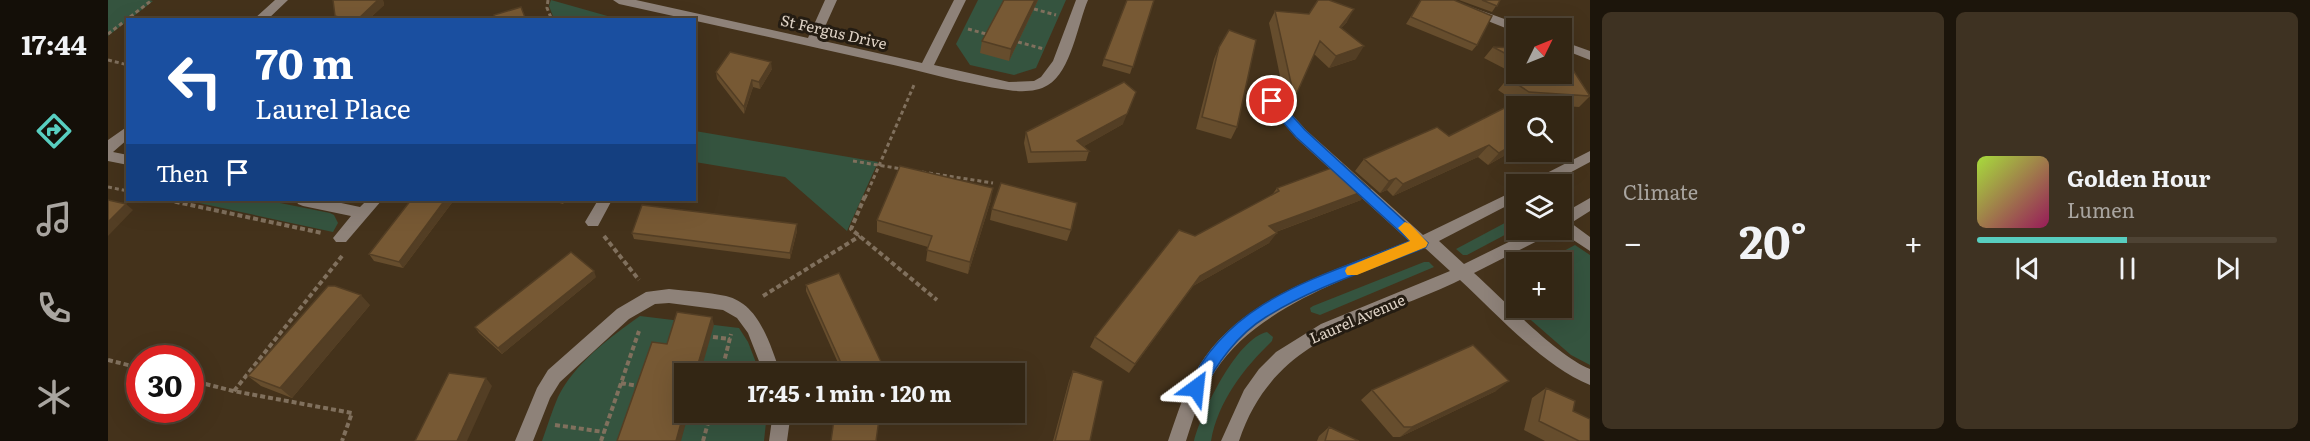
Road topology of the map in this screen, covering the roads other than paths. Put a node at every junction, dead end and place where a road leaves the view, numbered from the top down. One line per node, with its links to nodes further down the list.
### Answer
1 (282, 0): 7 (street)
2 (623, 0): 9 (street, St Fergus Drive)
3 (831, 0): 9 (street)
4 (960, 0): 12 (street)
5 (1082, 0): 12 (street, St Fergus Drive)
6 (1441, 0): 8 (street)
7 (261, 18)
8 (1506, 24)
9 (812, 43): 12 (street, St Fergus Drive)
10 (1572, 49): 11 (street)
11 (1590, 56)
12 (924, 68)
13 (1272, 101): 31 (street)
14 (126, 133): 15 (street)
15 (108, 148)
16 (108, 156): 18 (street)
17 (1590, 156): 19 (street)
18 (126, 160)
19 (1557, 174)
20 (1506, 200): 31 (street)
21 (308, 201): 25 (street)
22 (374, 201): 25 (street)
23 (604, 201): 27 (street)
24 (1590, 204): 26 (street)
25 (362, 213): 29 (street)
26 (1572, 216)
27 (593, 222)
28 (1572, 231): 32 (street)
29 (341, 238)
30 (1526, 240): 33 (street, Laurel Avenue)
31 (1424, 241): 33 (street); 39 (street)
32 (1590, 245)
33 (1462, 273): 35 (street); 40 (street, Laurel Avenue)
34 (769, 363): 37 (street)
35 (1590, 377)
36 (780, 423): 38 (street)
37 (524, 441)
38 (778, 441)
39 (1177, 441)
40 (1230, 441)

